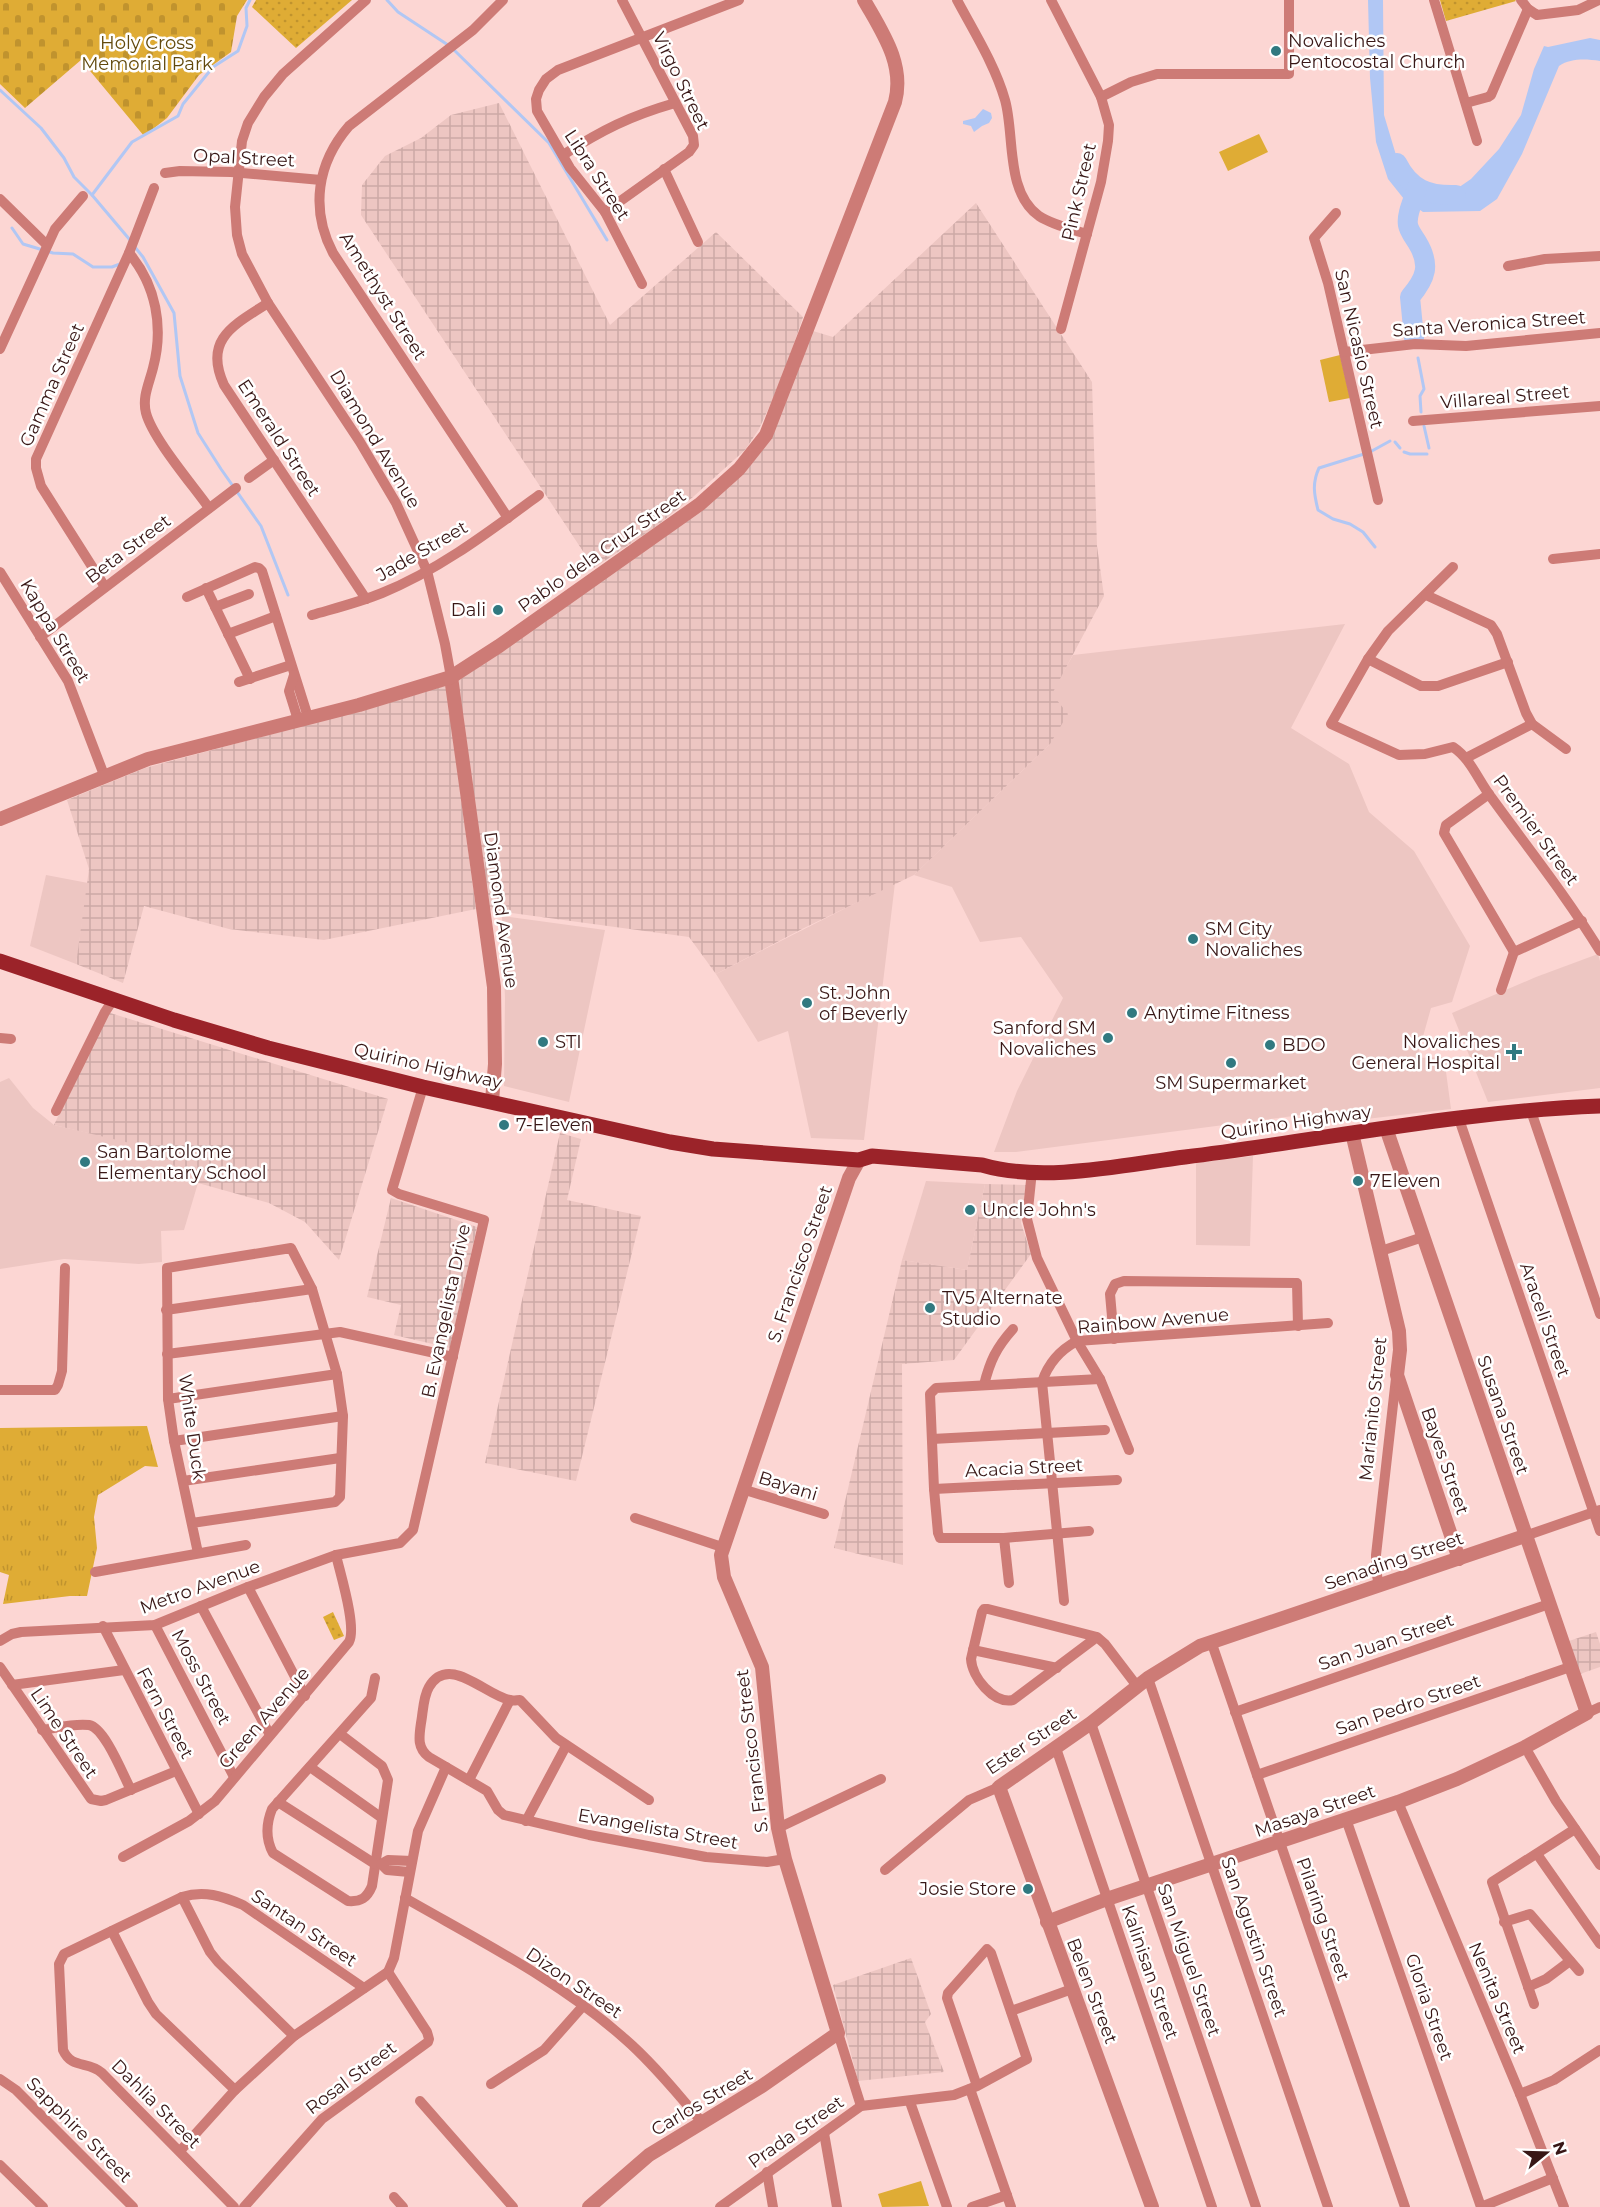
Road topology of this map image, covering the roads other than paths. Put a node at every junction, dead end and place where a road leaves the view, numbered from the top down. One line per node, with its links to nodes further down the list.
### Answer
1 (366, 0): 21 (street, Diamond Avenue)
2 (622, 0): 13 (street, Virgo Street)
3 (739, 0): 13 (street)
4 (865, 0): 68 (street, Pablo dela Cruz Street)
5 (957, 0): 28 (street)
6 (1289, 0): 14 (street)
7 (1434, 0): 16 (street)
8 (1521, 0): 12 (street)
9 (1599, 0): 12 (street)
10 (499, 1): 22 (street, Amethyst Street)
11 (1056, 1): 14 (street, Pink Street)
12 (1528, 9): 16 (street)
13 (642, 38): 15 (street, Virgo Street); 18 (street, Libra Street)
14 (1101, 97): 28 (street, Pink Street)
15 (675, 103): 18 (street); 19 (street, Virgo Street)
16 (1466, 103): 17 (street)
17 (1477, 141)
18 (562, 155): 26 (street, Libra Street)
19 (664, 169): 26 (street); 29 (street)
20 (165, 173): 21 (street, Opal Street)
21 (239, 173): 22 (street, Opal Street); 35 (street, Diamond Avenue)
22 (321, 180): 48 (street, Amethyst Street)
23 (154, 188): 31 (street, Gamma Street)
24 (83, 196): 30 (street)
25 (0, 199): 30 (street)
26 (605, 212): 34 (street, Libra Street)
27 (1336, 213): 39 (street, San Nicasio Street)
28 (1087, 234): 36 (street, Pink Street)
29 (698, 242)
30 (47, 245): 38 (street)
31 (129, 253): 47 (street); 54 (street, Gamma Street)
32 (1600, 256): 33 (street)
33 (1508, 266)
34 (642, 284)
35 (268, 303): 42 (street, Emerald Street); 52 (street, Diamond Avenue)
36 (1061, 329)
37 (1600, 333): 39 (street, Santa Veronica Street)
38 (0, 349)
39 (1344, 352): 46 (street, San Nicasio Street)
40 (1600, 406): 41 (street, Villareal Street)
41 (1413, 421)
42 (274, 460): 43 (street); 59 (street, Emerald Street)
43 (249, 478)
44 (236, 488): 47 (street, Beta Street)
45 (539, 495): 48 (street, Jade Street)
46 (1378, 500)
47 (209, 508): 54 (street, Beta Street)
48 (507, 518): 52 (street, Jade Street)
49 (1600, 554): 50 (street)
50 (1553, 559)
51 (1453, 567): 57 (street)
52 (427, 571): 59 (street, Jade Street); 68 (street, Diamond Avenue)
53 (0, 572): 64 (street, Kappa Street)
54 (105, 587): 64 (street, Beta Street)
55 (206, 588): 58 (street); 60 (street); 62 (street)
56 (249, 594): 60 (street)
57 (1426, 595): 65 (street); 66 (street)
58 (187, 597)
59 (366, 599): 61 (street, Jade Street)
60 (215, 607): 63 (street)
61 (312, 615)
62 (276, 616): 63 (street); 67 (street)
63 (228, 634): 67 (street)
64 (40, 637): 73 (street, Kappa Street)
65 (1368, 658): 66 (street); 72 (street)
66 (1508, 662): 70 (street)
67 (293, 670): 69 (street)
68 (451, 677): 69 (street, Pablo dela Cruz Street); 83 (street, Diamond Avenue)
69 (303, 718): 73 (street, Pablo dela Cruz Street)
70 (1532, 724): 71 (street); 72 (street)
71 (1566, 749)
72 (1466, 758): 74 (street, Premier Street)
73 (105, 775): 75 (street, Pablo dela Cruz Street)
74 (1489, 794): 76 (street, Premier Street); 78 (street)
75 (0, 819)
76 (1582, 921): 77 (street, Premier Street); 78 (street)
77 (1600, 951)
78 (1514, 952): 80 (street)
79 (0, 961): 81 (main road, Quirino Highway)
80 (1501, 990)
81 (113, 1000): 82 (main road, Quirino Highway); 85 (street)
82 (423, 1087): 83 (main road, Quirino Highway); 105 (street, B. Evangelista Drive)
83 (492, 1101): 90 (main road, Quirino Highway)
84 (1600, 1106): 86 (main road, Quirino Highway)
85 (56, 1110)
86 (1531, 1111): 87 (main road, Quirino Highway); 97 (street)
87 (1459, 1119): 88 (main road, Quirino Highway); 125 (street, Araceli Street)
88 (1386, 1128): 89 (main road, Quirino Highway); 92 (street, Susana Street)
89 (1352, 1133): 91 (main road, Quirino Highway); 93 (street, Marianito Street)
90 (859, 1160): 91 (main road, Quirino Highway); 123 (street, S. Francisco Street)
91 (1032, 1171): 103 (street)
92 (1423, 1237): 93 (street); 132 (street, Susana Street)
93 (1381, 1251): 107 (street, Marianito Street)
94 (65, 1268): 111 (street)
95 (312, 1289): 96 (street); 96 (street, White Duck); 101 (street)
96 (166, 1310): 104 (street, White Duck)
97 (1600, 1314)
98 (1328, 1323): 99 (street, Rainbow Avenue)
99 (1298, 1326): 102 (street, Rainbow Avenue); 102 (street)
100 (1012, 1329): 110 (street)
101 (326, 1332): 104 (street); 105 (street); 106 (street)
102 (1114, 1339): 103 (street, Rainbow Avenue)
103 (1077, 1341): 108 (street); 109 (street, Rainbow Avenue)
104 (167, 1354): 112 (street, White Duck)
105 (453, 1357): 136 (street, B. Evangelista Drive)
106 (337, 1374): 112 (street); 113 (street)
107 (1397, 1375): 139 (street, Bayes Street); 142 (street, Marianito Street)
108 (1100, 1379): 109 (street); 118 (street)
109 (1041, 1382): 110 (street); 115 (street)
110 (984, 1385): 116 (street)
111 (0, 1390)
112 (168, 1399): 117 (street, White Duck)
113 (343, 1416): 117 (street); 119 (street)
114 (1105, 1430): 115 (street)
115 (1047, 1434): 116 (street); 122 (street)
116 (932, 1439): 124 (street)
117 (174, 1441): 121 (street, White Duck)
118 (1129, 1450)
119 (340, 1458): 121 (street); 128 (street)
120 (1117, 1480): 122 (street, Acacia Street)
121 (183, 1481): 128 (street, White Duck)
122 (1052, 1484): 124 (street, Acacia Street); 131 (street)
123 (742, 1489): 126 (street, Bayani); 135 (street, S. Francisco Street)
124 (934, 1489): 133 (street)
125 (1597, 1511): 130 (street, Araceli Street); 132 (street, Senading Street)
126 (824, 1514)
127 (635, 1518): 135 (street)
128 (192, 1523): 137 (street, White Duck)
129 (1089, 1531): 131 (street)
130 (1600, 1531)
131 (1058, 1534): 133 (street); 144 (street)
132 (1525, 1536): 139 (street, Senading Street); 145 (street, Susana Street)
133 (1004, 1538): 141 (street)
134 (246, 1545): 137 (street)
135 (722, 1546): 188 (street, S. Francisco Street)
136 (374, 1549): 138 (street, Metro Avenue)
137 (198, 1553): 140 (street)
138 (336, 1555): 143 (street, Metro Avenue); 160 (street, Green Avenue)
139 (1459, 1558): 142 (street, Senading Street)
140 (95, 1572)
141 (1009, 1583)
142 (1378, 1586): 151 (street, Senading Street)
143 (248, 1587): 146 (street, Metro Avenue); 160 (street)
144 (1064, 1602)
145 (1549, 1604): 154 (street, Susana Street); 163 (street, San Juan Street)
146 (201, 1606): 147 (street, Metro Avenue); 168 (street)
147 (155, 1625): 148 (street, Metro Avenue); 176 (street, Moss Street)
148 (103, 1626): 150 (street, Metro Avenue); 156 (street, Fern Street)
149 (1097, 1637): 152 (street); 155 (street); 158 (street, San Agustin Street)
150 (0, 1641)
151 (1205, 1643): 158 (street, Ester Street); 163 (street, Pilaring Street)
152 (973, 1650): 155 (street); 155 (street)
153 (0, 1667): 159 (street, Lime Street)
154 (1570, 1667): 164 (street, Susana Street); 175 (street, San Pedro Street)
155 (1057, 1668)
156 (124, 1670): 159 (street); 174 (street, Fern Street)
157 (375, 1678): 167 (street)
158 (1143, 1682): 165 (street, Ester Street); 195 (street, San Agustin Street)
159 (12, 1685): 166 (street, Lime Street)
160 (305, 1696): 168 (street, Green Avenue)
161 (510, 1701): 169 (street); 173 (street, Evangelista Street); 178 (street)
162 (1600, 1707): 164 (street)
163 (1235, 1712): 175 (street, Pilaring Street)
164 (1587, 1713): 171 (street, Masaya Street)
165 (1091, 1723): 170 (street, Ester Street); 199 (street, San Miguel Street)
166 (42, 1730): 180 (street); 180 (street, Lime Street)
167 (340, 1734): 172 (street); 185 (street)
168 (270, 1735): 176 (street, Green Avenue)
169 (566, 1746): 181 (street); 187 (street)
170 (1056, 1748): 179 (street, Ester Street); 202 (street, Kalinisan Street)
171 (1527, 1751): 183 (street, Masaya Street); 189 (street)
172 (310, 1767): 182 (street); 185 (street)
173 (446, 1767): 178 (street, Evangelista Street); 197 (street)
174 (176, 1771): 180 (street, Lime Street); 184 (street, Fern Street)
175 (1257, 1775): 190 (street, Pilaring Street)
176 (234, 1777): 184 (street, Green Avenue)
177 (881, 1779): 188 (street)
178 (469, 1780): 187 (street, Evangelista Street)
179 (999, 1787): 198 (street, Ester Street); 203 (street, Belen Street)
180 (131, 1790)
181 (649, 1800)
182 (278, 1802): 194 (street); 194 (street)
183 (1398, 1802): 186 (street, Masaya Street); 224 (street, Nenita Street)
184 (199, 1814): 192 (street, Green Avenue)
185 (382, 1818): 194 (street)
186 (1346, 1819): 190 (street, Masaya Street); 254 (street, Gloria Street)
187 (526, 1821): 193 (street, Evangelista Street)
188 (778, 1828): 193 (street, S. Francisco Street)
189 (1575, 1829): 191 (street); 196 (street)
190 (1280, 1842): 195 (street, Masaya Street); 253 (street, Pilaring Street)
191 (1537, 1854): 204 (street); 206 (street)
192 (123, 1857)
193 (785, 1859): 217 (street, S. Francisco Street)
194 (378, 1864): 197 (street)
195 (1212, 1865): 199 (street, Masaya Street); 252 (street, San Agustin Street)
196 (1600, 1865)
197 (411, 1867): 201 (street)
198 (885, 1870)
199 (1146, 1886): 202 (street, Masaya Street); 251 (street, San Miguel Street)
200 (182, 1897): 205 (street, Santan Street); 211 (street, Santan Street); 218 (street)
201 (405, 1898): 210 (street); 215 (street, Dizon Street)
202 (1107, 1899): 203 (street, Masaya Street); 250 (street, Kalinisan Street)
203 (1047, 1922): 213 (street, Belen Street)
204 (1504, 1922): 208 (street); 212 (street)
205 (112, 1930): 207 (street, Santan Street); 223 (street)
206 (1600, 1944)
207 (61, 1959): 230 (street, Dahlia Street)
208 (1570, 1961): 209 (street); 212 (street)
209 (1579, 1971)
210 (388, 1972): 211 (street); 239 (street, Rosal Street)
211 (364, 1988): 218 (street)
212 (1528, 1988): 214 (street)
213 (1072, 1989): 216 (street); 249 (street, Belen Street)
214 (1534, 2004)
215 (583, 2006): 221 (street); 228 (street, Dizon Street)
216 (1011, 2011): 222 (street, Prada Street); 222 (street)
217 (838, 2033): 227 (street, S. Francisco Street); 228 (street, Carlos Street)
218 (294, 2036): 223 (street)
219 (1600, 2050): 224 (street)
220 (0, 2079): 237 (street, Sapphire Street)
221 (491, 2084)
222 (973, 2088): 226 (street, Prada Street); 234 (street)
223 (235, 2090): 230 (street)
224 (1520, 2094): 233 (street, Nenita Street)
225 (420, 2101): 241 (street)
226 (910, 2102): 227 (street, Prada Street); 246 (street)
227 (861, 2106): 229 (street, Prada Street)
228 (703, 2123): 242 (street, Carlos Street)
229 (824, 2133): 232 (street, Prada Street); 245 (street)
230 (180, 2151): 238 (street, Dahlia Street)
231 (0, 2165): 236 (street)
232 (767, 2172): 243 (street, Prada Street); 244 (street)
233 (1553, 2178): 254 (street); 255 (street, Nenita Street)
234 (1007, 2195): 247 (street); 248 (street)
235 (394, 2197): 240 (street)
236 (43, 2207)
237 (133, 2207)
238 (234, 2207)
239 (244, 2207)
240 (403, 2207)
241 (513, 2207)
242 (589, 2207)
243 (720, 2207)
244 (773, 2207)
245 (837, 2207)
246 (947, 2207)
247 (972, 2207)
248 (1011, 2207)
249 (1152, 2207)
250 (1212, 2207)
251 (1256, 2207)
252 (1328, 2207)
253 (1404, 2207)
254 (1481, 2207)
255 (1564, 2207)

